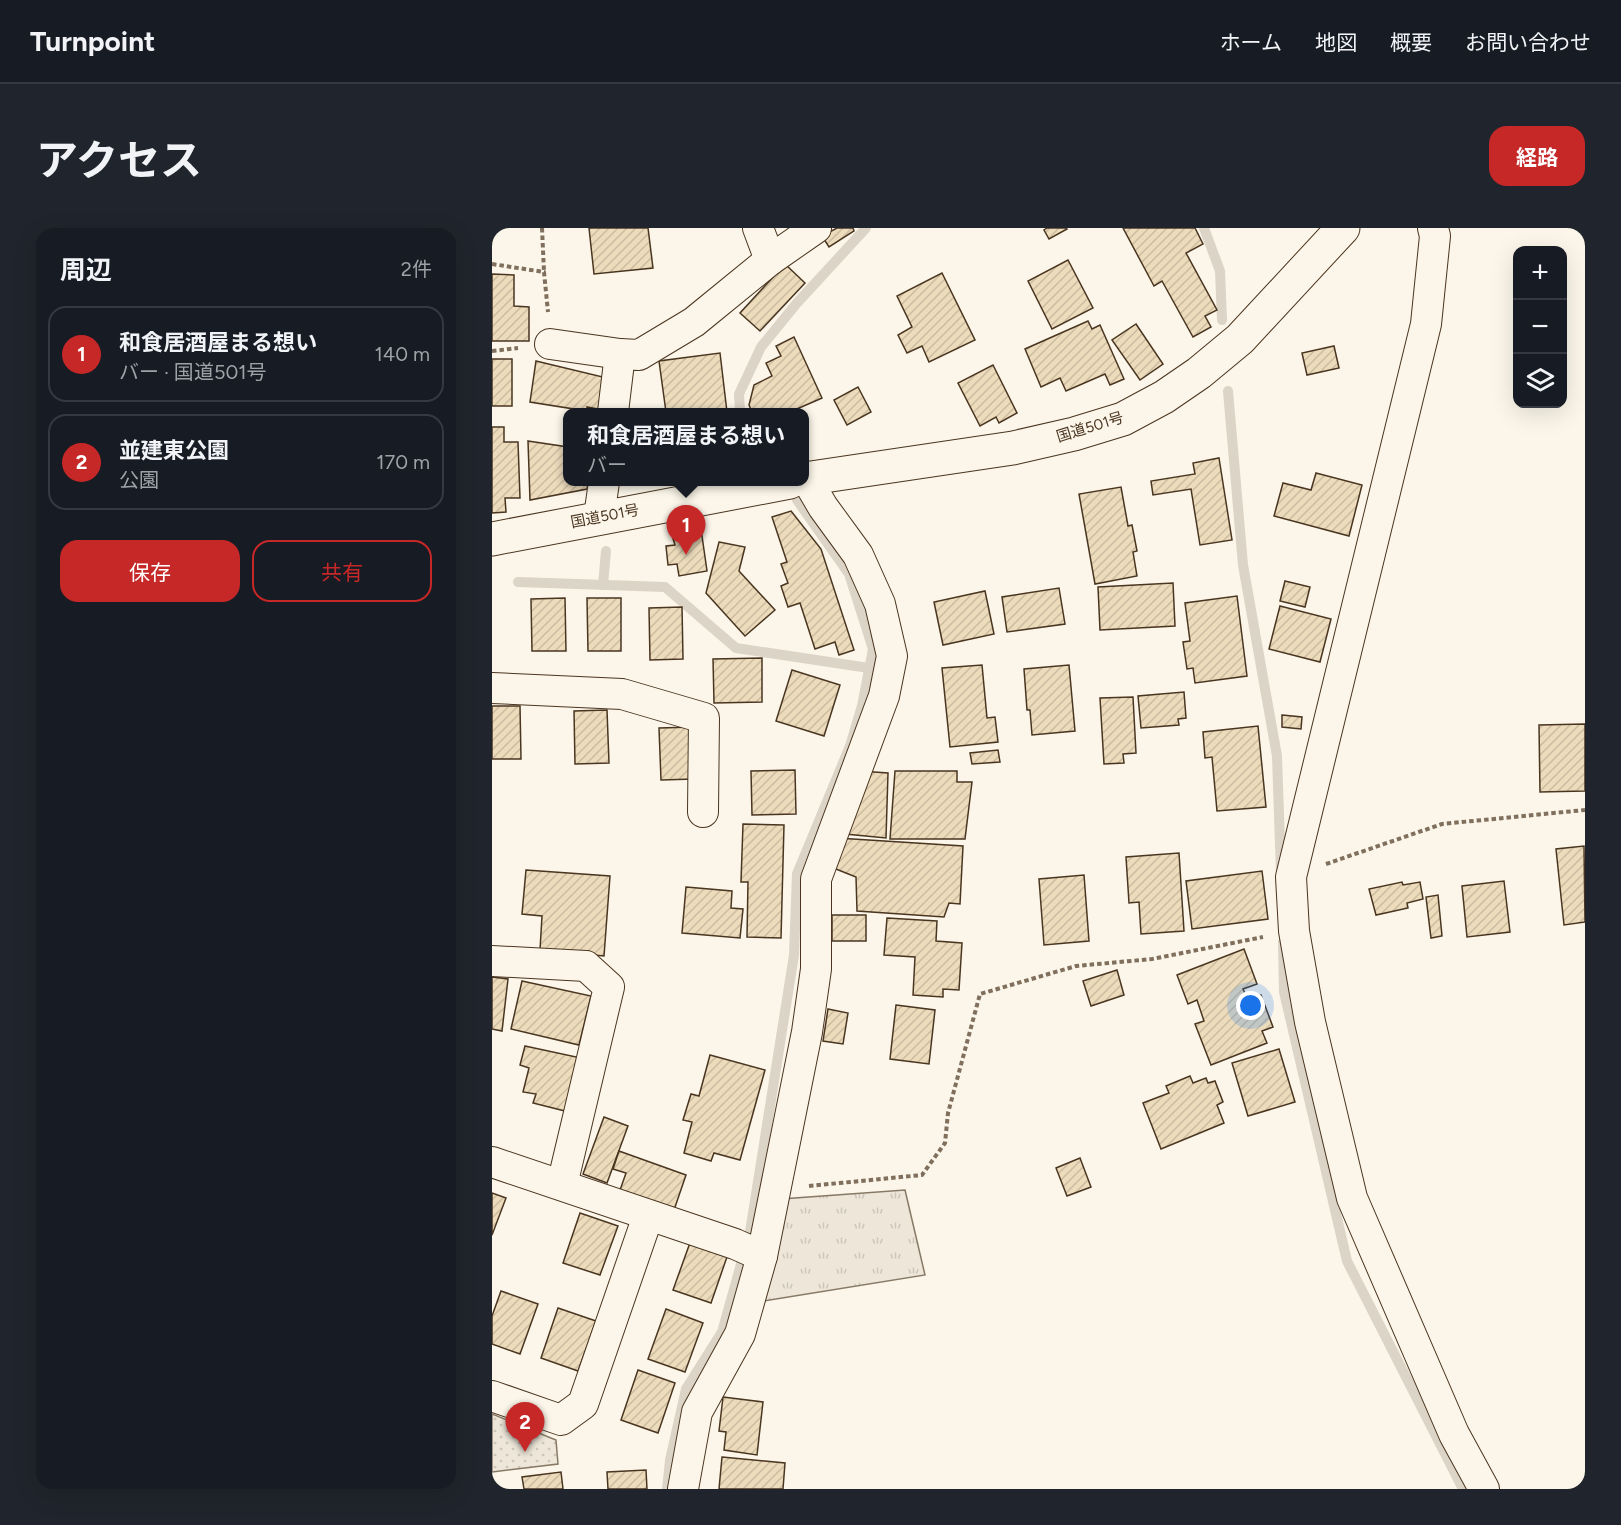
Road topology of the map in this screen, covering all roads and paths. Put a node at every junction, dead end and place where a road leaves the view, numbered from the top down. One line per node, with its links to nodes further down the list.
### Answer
1 (542, 228): 8 (path)
2 (758, 228): 6 (street)
3 (816, 228): 6 (street)
4 (1344, 228): 12 (highway, 国道501号)
5 (1433, 228): 21 (street)
6 (770, 260): 10 (street)
7 (492, 264): 8 (path)
8 (544, 272): 9 (path)
9 (550, 344): 10 (street)
10 (620, 354): 11 (street)
11 (613, 408)
12 (809, 479)
13 (603, 486): 16 (street)
14 (767, 486): 16 (highway, 国道501号)
15 (805, 486): 26 (street)
16 (599, 517): 17 (highway, 国道501号)
17 (492, 539)
18 (492, 688): 20 (street)
19 (1585, 810): 21 (path)
20 (703, 812)
21 (1291, 877): 22 (street)
22 (1294, 931): 26 (path); 31 (street)
23 (492, 961): 25 (street)
24 (492, 1162): 25 (street)
25 (562, 1185): 27 (street)
26 (775, 1189): 28 (street)
27 (648, 1216): 28 (street); 29 (street)
28 (762, 1256): 30 (street)
29 (492, 1396)
30 (682, 1489)
31 (1484, 1489)

